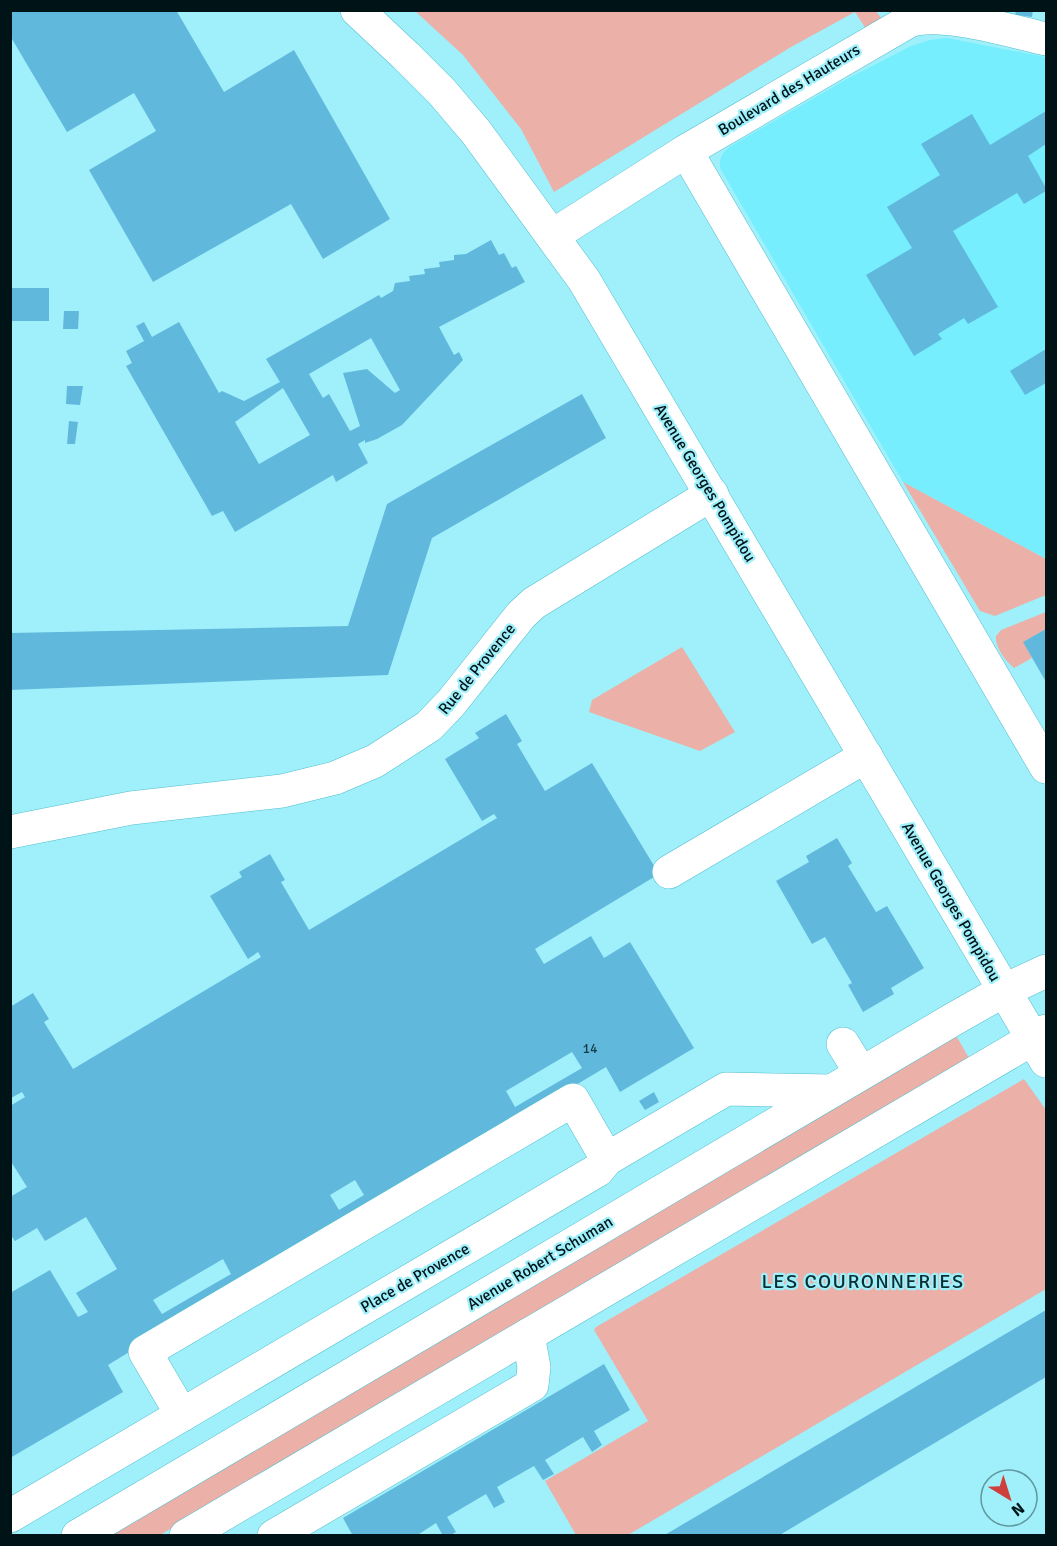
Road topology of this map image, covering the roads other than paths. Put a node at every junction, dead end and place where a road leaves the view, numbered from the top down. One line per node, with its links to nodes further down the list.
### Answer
1 (357, 10): 5 (street, Avenue Georges Pompidou)
2 (902, 16): 3 (street, Boulevard des Hauteurs); 4 (street, Boulevard des Hauteurs)
3 (1047, 39)
4 (686, 151): 5 (street, Boulevard des Hauteurs); 8 (street)
5 (552, 236): 6 (street, Avenue Georges Pompidou)
6 (712, 494): 7 (street, Avenue Georges Pompidou); 9 (street, Rue de Provence)
7 (866, 756): 10 (street); 12 (street, Avenue Georges Pompidou)
8 (1047, 767)
9 (10, 832)
10 (669, 872)
11 (1047, 971): 12 (street, Avenue Robert Schuman)
12 (1003, 991): 13 (street, Avenue Georges Pompidou); 15 (street, Avenue Robert Schuman)
13 (1043, 1039): 18 (street)
14 (843, 1044): 15 (street)
15 (861, 1073): 16 (street, Avenue Robert Schuman)
16 (831, 1091): 17 (street, Place de Provence); 21 (street, Avenue Robert Schuman)
17 (607, 1159): 19 (street, Place de Provence); 19 (street)
18 (528, 1335): 22 (street); 23 (street)
19 (182, 1415): 20 (street, Place de Provence)
20 (10, 1516)
21 (78, 1536)
22 (186, 1536)
23 (274, 1536)

